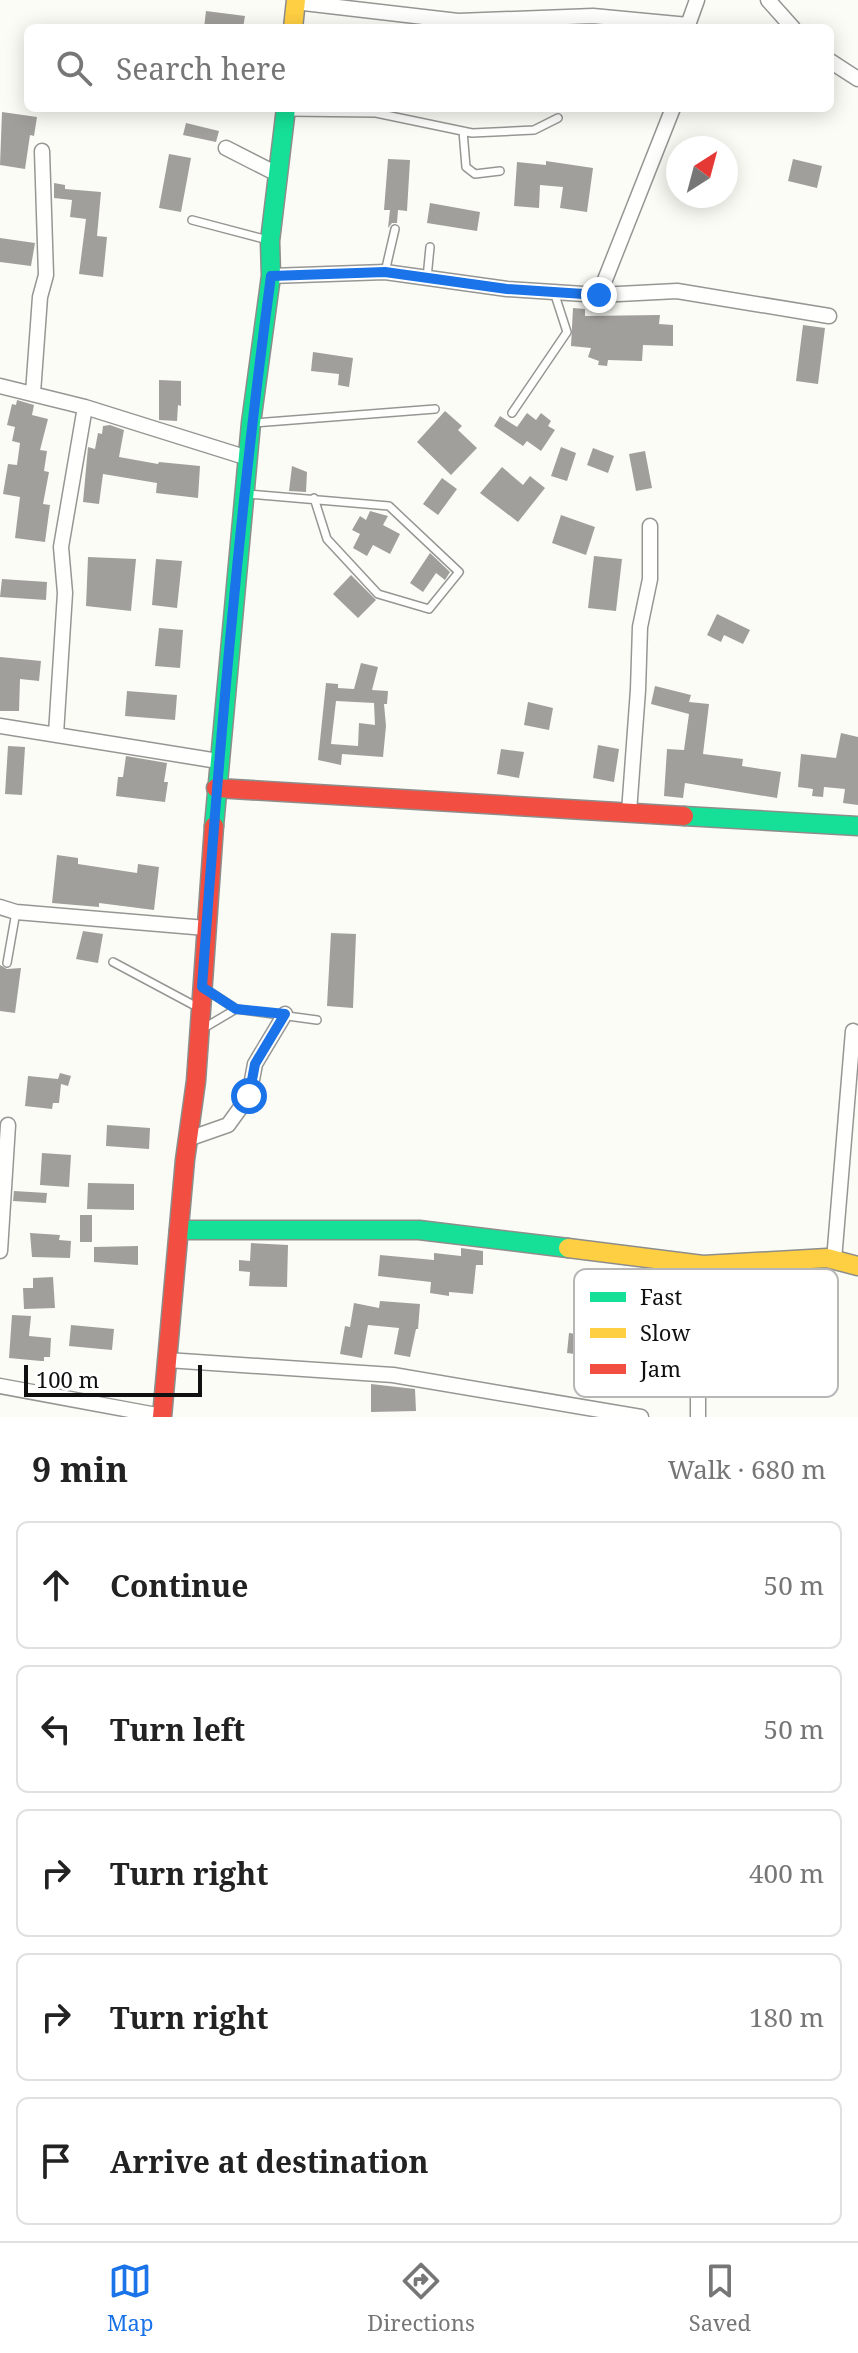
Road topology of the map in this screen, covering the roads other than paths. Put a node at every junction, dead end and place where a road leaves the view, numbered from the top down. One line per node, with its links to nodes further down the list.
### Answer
1 (697, 0): 6 (street)
2 (768, 0): 7 (street)
3 (296, 1): 4 (main road); 5 (street)
4 (293, 24)
5 (677, 24)
6 (688, 24)
7 (789, 24)
8 (834, 64): 9 (street)
9 (858, 79)
10 (286, 112): 18 (main road)
11 (346, 112): 14 (lane)
12 (671, 112): 27 (street)
13 (558, 118): 14 (lane)
14 (463, 131): 17 (lane)
15 (226, 148): 18 (street)
16 (42, 151): 30 (street)
17 (500, 171)
18 (279, 175): 21 (main road)
19 (192, 220): 21 (lane)
20 (395, 229): 23 (lane)
21 (270, 241): 24 (main road)
22 (430, 247): 25 (lane)
23 (385, 272): 24 (street); 25 (street)
24 (271, 276): 34 (main road)
25 (427, 278): 26 (street)
26 (554, 292): 27 (street); 33 (lane)
27 (599, 295): 28 (street)
28 (829, 316)
29 (0, 386): 30 (street)
30 (33, 393): 31 (street)
31 (85, 407): 35 (street); 40 (street)
32 (435, 409): 34 (lane)
33 (512, 413)
34 (251, 423): 35 (main road)
35 (248, 458): 36 (main road)
36 (244, 494): 37 (lane); 41 (main road)
37 (314, 498): 37 (lane)
38 (650, 526): 43 (street)
39 (0, 726): 40 (street)
40 (56, 734): 41 (street)
41 (218, 761): 42 (main road)
42 (216, 788): 43 (main road); 47 (main road)
43 (629, 812): 44 (main road)
44 (858, 826)
45 (0, 907): 46 (street)
46 (16, 912): 47 (street); 49 (lane)
47 (206, 928): 50 (main road)
48 (113, 962): 51 (lane)
49 (7, 963)
50 (202, 987): 51 (main road); 52 (lane)
51 (201, 1009): 55 (main road)
52 (236, 1009): 53 (lane); 55 (lane)
53 (285, 1014): 54 (lane); 58 (street)
54 (317, 1020)
55 (199, 1031): 58 (main road)
56 (853, 1031): 61 (street)
57 (8, 1125): 60 (street)
58 (188, 1139): 59 (main road)
59 (179, 1230): 62 (main road); 65 (main road)
60 (0, 1251)
61 (834, 1260): 62 (main road); 63 (main road)
62 (698, 1265): 64 (street)
63 (858, 1266)
64 (698, 1269)
65 (167, 1360): 67 (street); 68 (main road)
66 (0, 1386): 68 (street)
67 (547, 1401): 69 (street); 70 (street)
68 (162, 1417)
69 (546, 1417)
70 (641, 1417)

